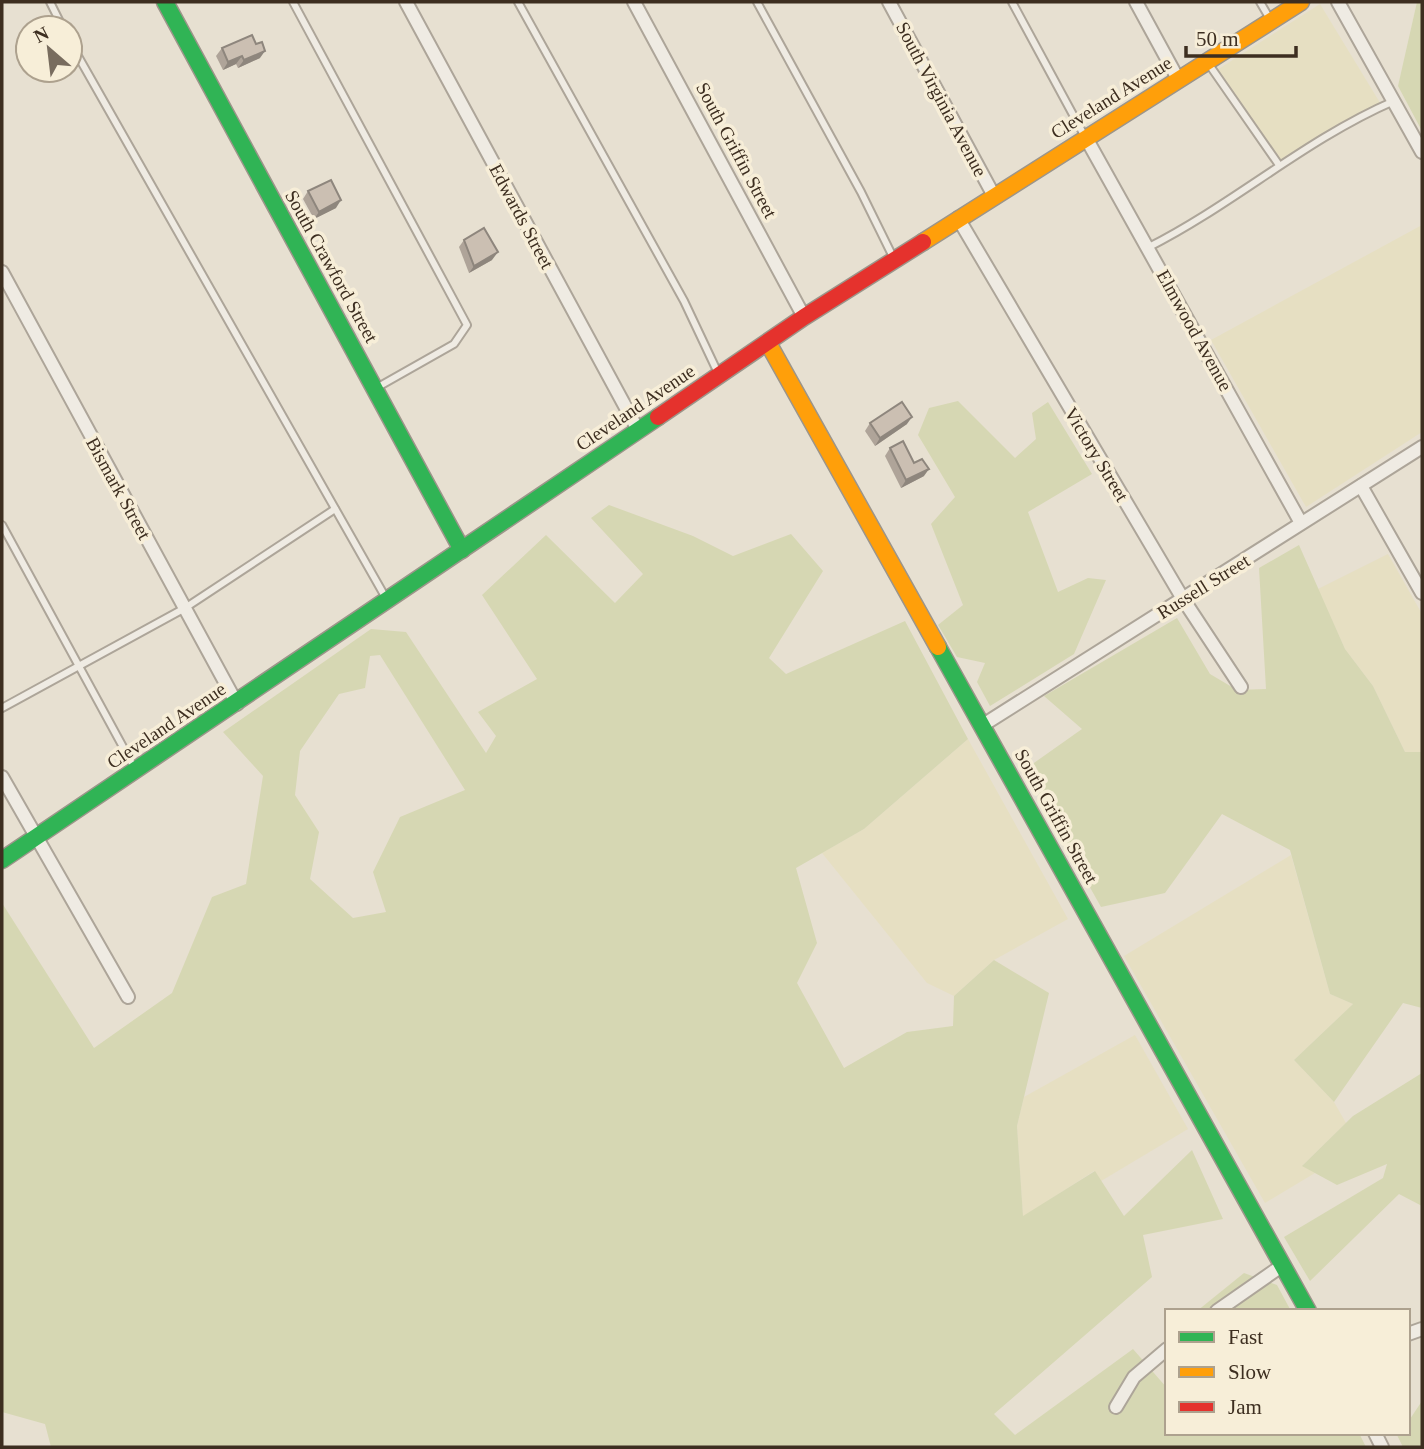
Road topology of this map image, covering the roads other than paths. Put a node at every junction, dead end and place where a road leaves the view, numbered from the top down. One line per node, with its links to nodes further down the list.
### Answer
1 (165, 2): 29 (street, South Crawford Street)
2 (293, 2): 29 (lane)
3 (406, 2): 30 (street, Edwards Street)
4 (518, 2): 28 (lane)
5 (634, 2): 26 (street, South Griffin Street)
6 (757, 2): 24 (lane)
7 (889, 2): 21 (street, South Virginia Avenue)
8 (1012, 2): 18 (lane)
9 (1136, 2): 16 (street)
10 (1260, 2): 13 (lane)
11 (1301, 2): 13 (street, Cleveland Avenue)
12 (1338, 2): 17 (street)
13 (1271, 21): 14 (street, Cleveland Avenue)
14 (1207, 61): 16 (street, Cleveland Avenue); 20 (lane)
15 (84, 67): 33 (lane)
16 (1178, 79): 18 (street, Cleveland Avenue)
17 (1394, 101): 19 (street); 20 (lane)
18 (1086, 138): 21 (street, Cleveland Avenue); 23 (street, Elmwood Avenue)
19 (1422, 152)
20 (1279, 165): 23 (lane)
21 (994, 196): 22 (street, Cleveland Avenue)
22 (958, 218): 24 (street, Cleveland Avenue); 38 (street, Victory Street)
23 (1149, 247): 34 (street, Elmwood Avenue)
24 (894, 259): 26 (street, Cleveland Avenue)
25 (2, 272): 40 (street, Bismark Street)
26 (804, 317): 27 (street, Cleveland Avenue)
27 (768, 343): 28 (street, Cleveland Avenue); 45 (street, South Griffin Street)
28 (719, 376): 30 (street, Cleveland Avenue)
29 (375, 388): 36 (street, South Crawford Street)
30 (638, 430): 36 (street, Cleveland Avenue)
31 (1422, 447): 32 (street, Russell Street)
32 (1361, 486): 34 (street, Russell Street); 37 (street)
33 (335, 509): 39 (lane); 40 (lane)
34 (1301, 523): 38 (street, Russell Street)
35 (2, 525): 41 (lane)
36 (462, 550): 39 (street, Cleveland Avenue)
37 (1422, 593)
38 (1183, 599): 42 (street, Victory Street); 45 (street, Russell Street)
39 (387, 600): 43 (street, Cleveland Avenue)
40 (185, 608): 41 (lane); 43 (street, Bismark Street)
41 (79, 666): 44 (lane); 46 (lane)
42 (1241, 687)
43 (237, 704): 46 (street, Cleveland Avenue)
44 (2, 708)
45 (983, 725): 51 (street, South Griffin Street)
46 (136, 771): 48 (street, Cleveland Avenue)
47 (2, 777): 48 (street)
48 (35, 838): 49 (street, Cleveland Avenue); 50 (street)
49 (2, 860)
50 (128, 997)
51 (1283, 1265): 52 (street); 53 (street, South Griffin Street)
52 (1220, 1309)
53 (1307, 1309)
54 (1165, 1351): 55 (street)
55 (1116, 1407)

